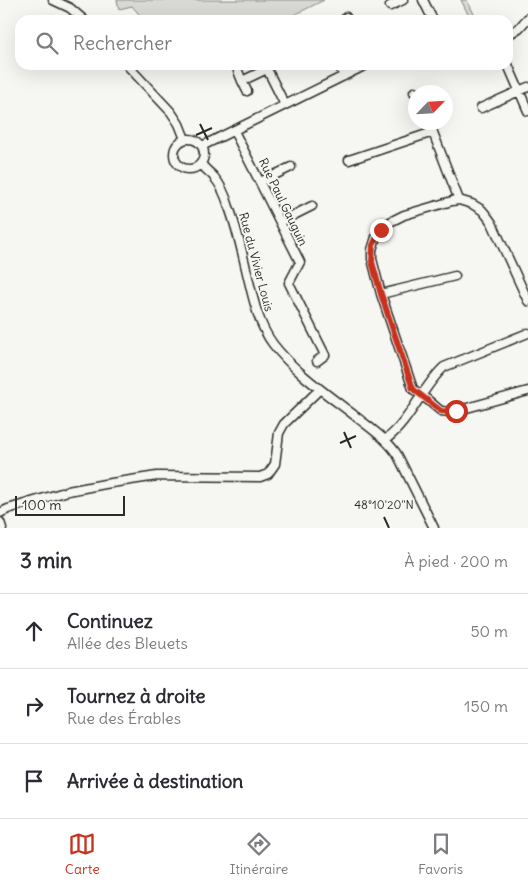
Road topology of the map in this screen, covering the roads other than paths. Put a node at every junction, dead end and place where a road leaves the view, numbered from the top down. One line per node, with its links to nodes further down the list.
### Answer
1 (52, 0): 5 (street)
2 (403, 0): 4 (street)
3 (423, 0): 6 (street)
4 (390, 6)
5 (78, 15)
6 (430, 15)
7 (528, 18): 8 (street)
8 (513, 32)
9 (132, 70): 26 (street)
10 (261, 70): 17 (street)
11 (268, 70): 21 (street)
12 (341, 70): 16 (street)
13 (356, 70): 16 (street)
14 (510, 70): 20 (street)
15 (238, 71): 17 (street)
16 (344, 76): 21 (street)
17 (242, 81): 19 (street)
18 (528, 87): 20 (street)
19 (247, 91)
20 (519, 92): 22 (street); 23 (street)
21 (285, 105): 24 (street)
22 (481, 108)
23 (528, 111)
24 (234, 130): 27 (street); 31 (street, Rue Paul Gauguin)
25 (433, 132): 28 (street); 32 (street)
26 (185, 139): 27 (street); 29 (street)
27 (202, 146): 29 (street)
28 (349, 160)
29 (201, 163): 40 (street, Rue du Vivier Louis)
30 (291, 167): 31 (street)
31 (260, 182): 34 (street, Rue Paul Gauguin)
32 (459, 200): 36 (street); 37 (street)
33 (312, 206): 34 (street)
34 (280, 222): 39 (street, Rue Paul Gauguin)
35 (455, 276): 36 (street)
36 (381, 294): 42 (street)
37 (528, 301)
38 (528, 333): 42 (street)
39 (317, 361)
40 (320, 389): 43 (street, Rue du Vivier Louis); 44 (street)
41 (528, 391): 42 (street)
42 (422, 395): 43 (street)
43 (385, 440): 47 (street, Rue du Vivier Louis)
44 (0, 513)
45 (0, 522): 46 (street)
46 (2, 528)
47 (434, 528)

